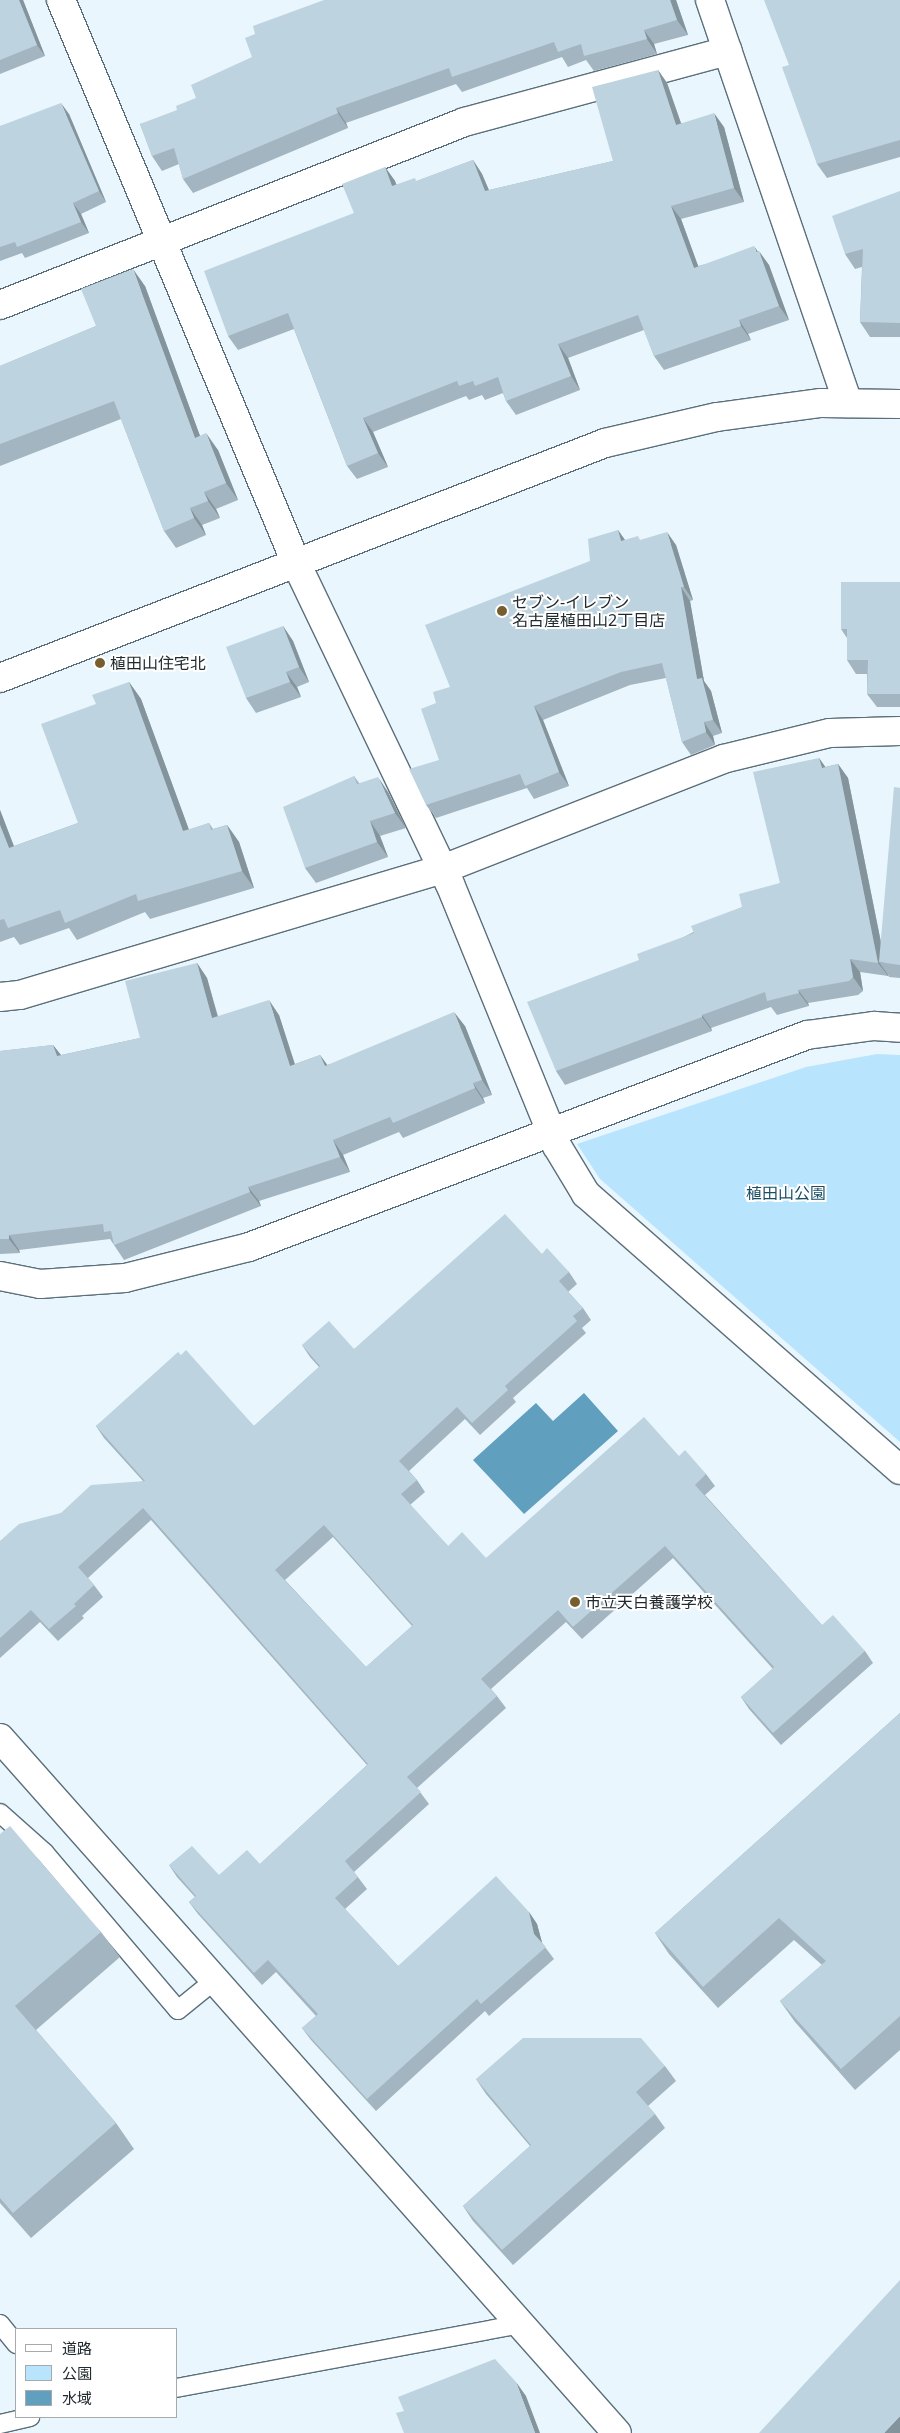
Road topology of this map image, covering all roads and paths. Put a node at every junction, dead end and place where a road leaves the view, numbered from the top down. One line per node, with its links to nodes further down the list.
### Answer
1 (61, 0): 4 (street)
2 (710, 0): 3 (street)
3 (728, 51): 4 (street); 6 (street)
4 (162, 242): 5 (street); 8 (street)
5 (0, 305)
6 (848, 403): 7 (street); 8 (street)
7 (900, 404)
8 (296, 563): 9 (street); 11 (street)
9 (0, 678)
10 (900, 731): 11 (street)
11 (442, 869): 12 (street); 14 (street)
12 (0, 997)
13 (900, 1028): 14 (street)
14 (552, 1132): 15 (street); 16 (street)
15 (0, 1276)
16 (900, 1470)
17 (0, 1738): 19 (street)
18 (0, 1813): 19 (lane)
19 (215, 1980): 21 (street)
20 (0, 2324): 22 (lane)
21 (520, 2324): 23 (lane); 26 (street)
22 (15, 2343)
23 (178, 2388)
24 (26, 2418): 25 (lane)
25 (0, 2424)
26 (617, 2433)

